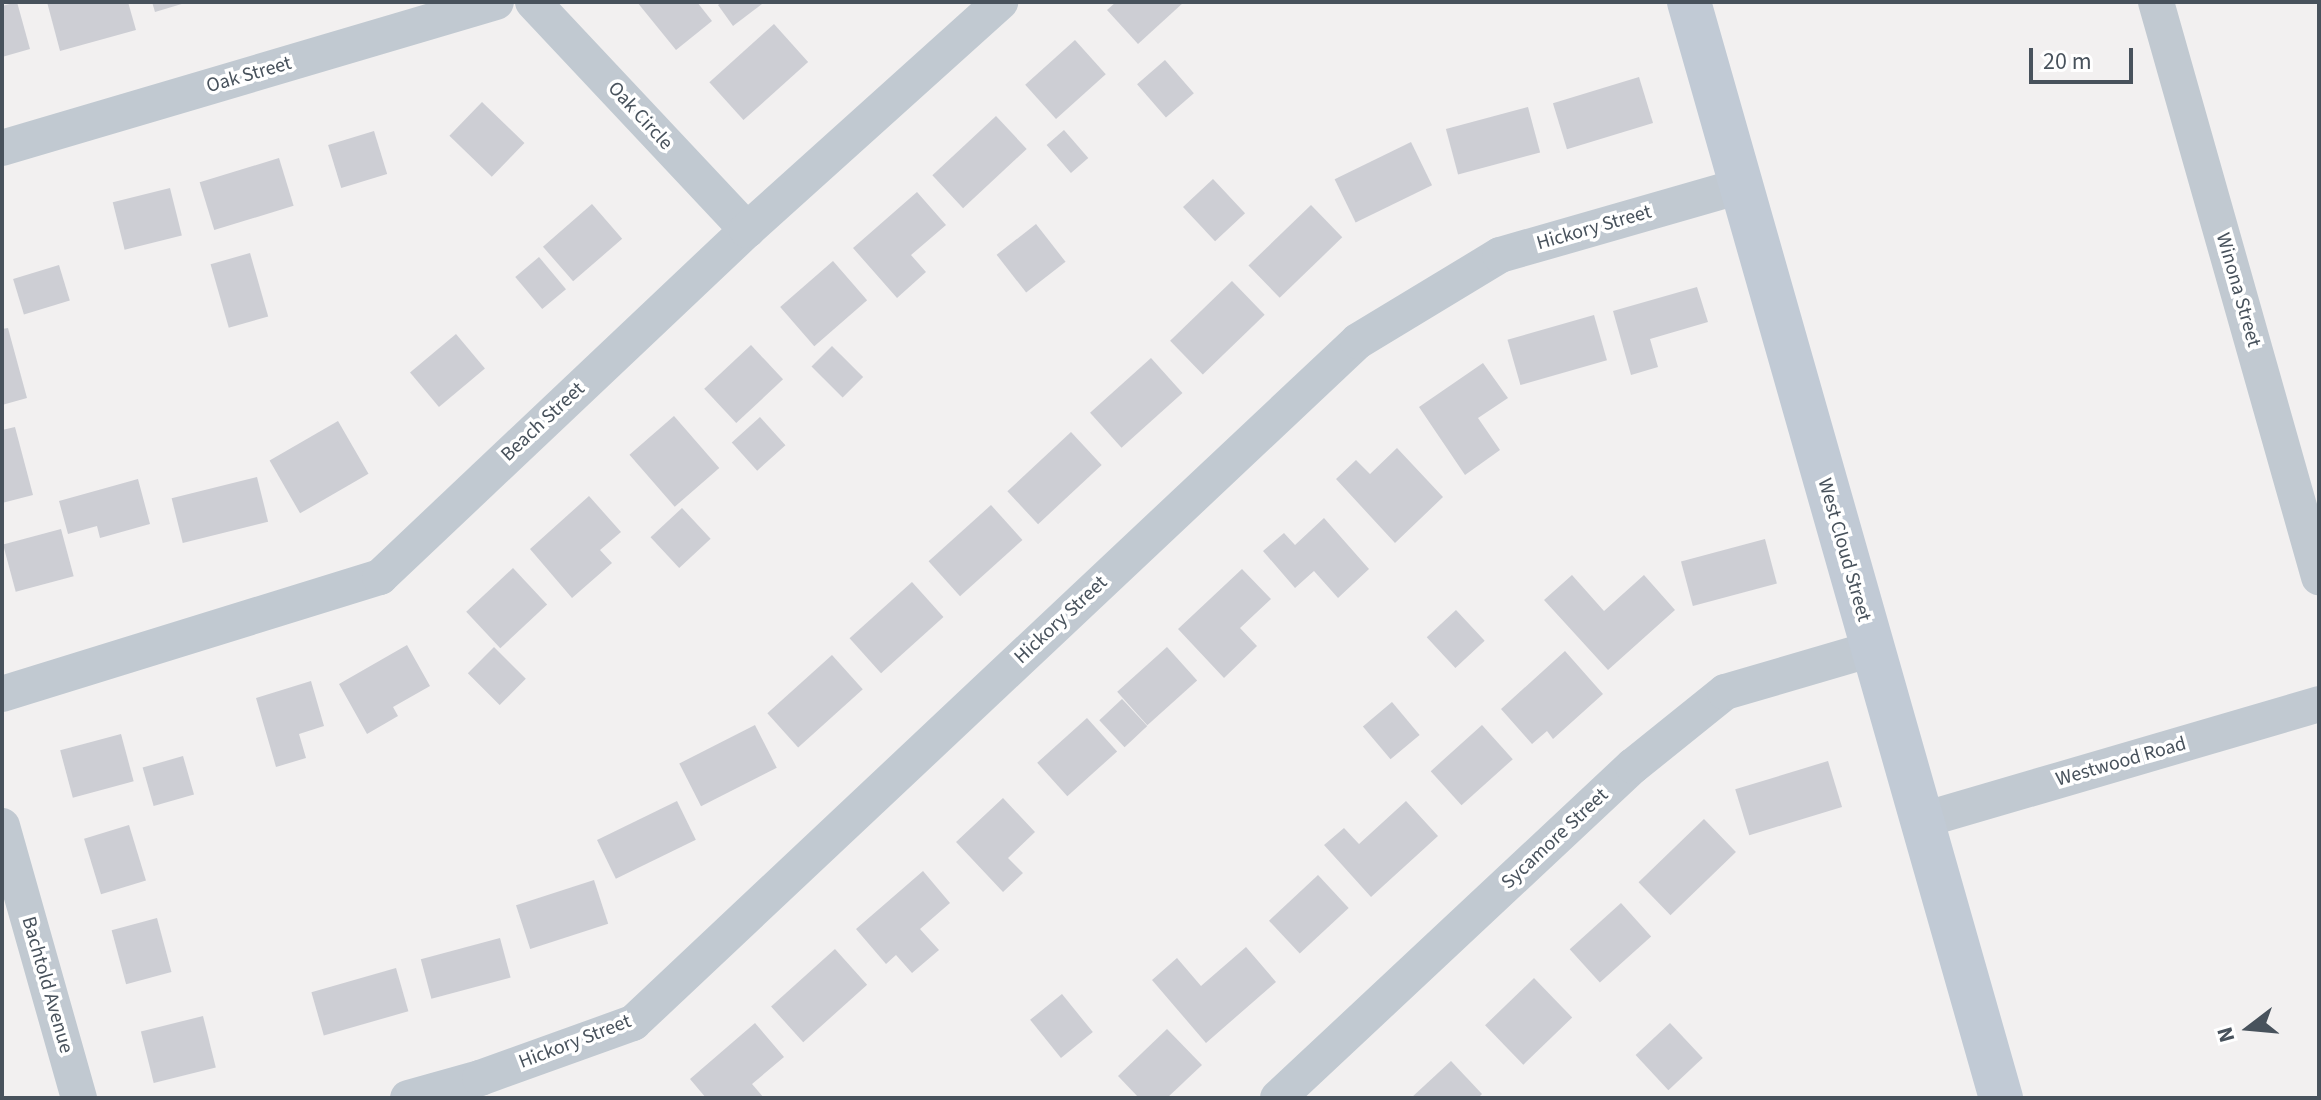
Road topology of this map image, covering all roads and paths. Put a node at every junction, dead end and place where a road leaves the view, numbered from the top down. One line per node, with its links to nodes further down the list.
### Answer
1 (496, 2): 6 (street, Oak Street)
2 (533, 2): 8 (street, Oak Circle)
3 (1000, 2): 8 (street, Beach Street)
4 (1689, 2): 7 (main road, West Cloud Street)
5 (2156, 2): 9 (street, Winona Street)
6 (2, 148)
7 (1741, 186): 10 (main road, West Cloud Street); 16 (street, Hickory Street)
8 (747, 230): 11 (street, Beach Street)
9 (2319, 577)
10 (1872, 649): 13 (main road, West Cloud Street); 17 (street, Sycamore Street)
11 (2, 694)
12 (2319, 704): 13 (street, Westwood Road)
13 (1923, 820): 18 (main road, West Cloud Street)
14 (2, 826): 15 (street, Bachtold Avenue)
15 (79, 1098)
16 (408, 1098)
17 (1278, 1098)
18 (2001, 1098)

